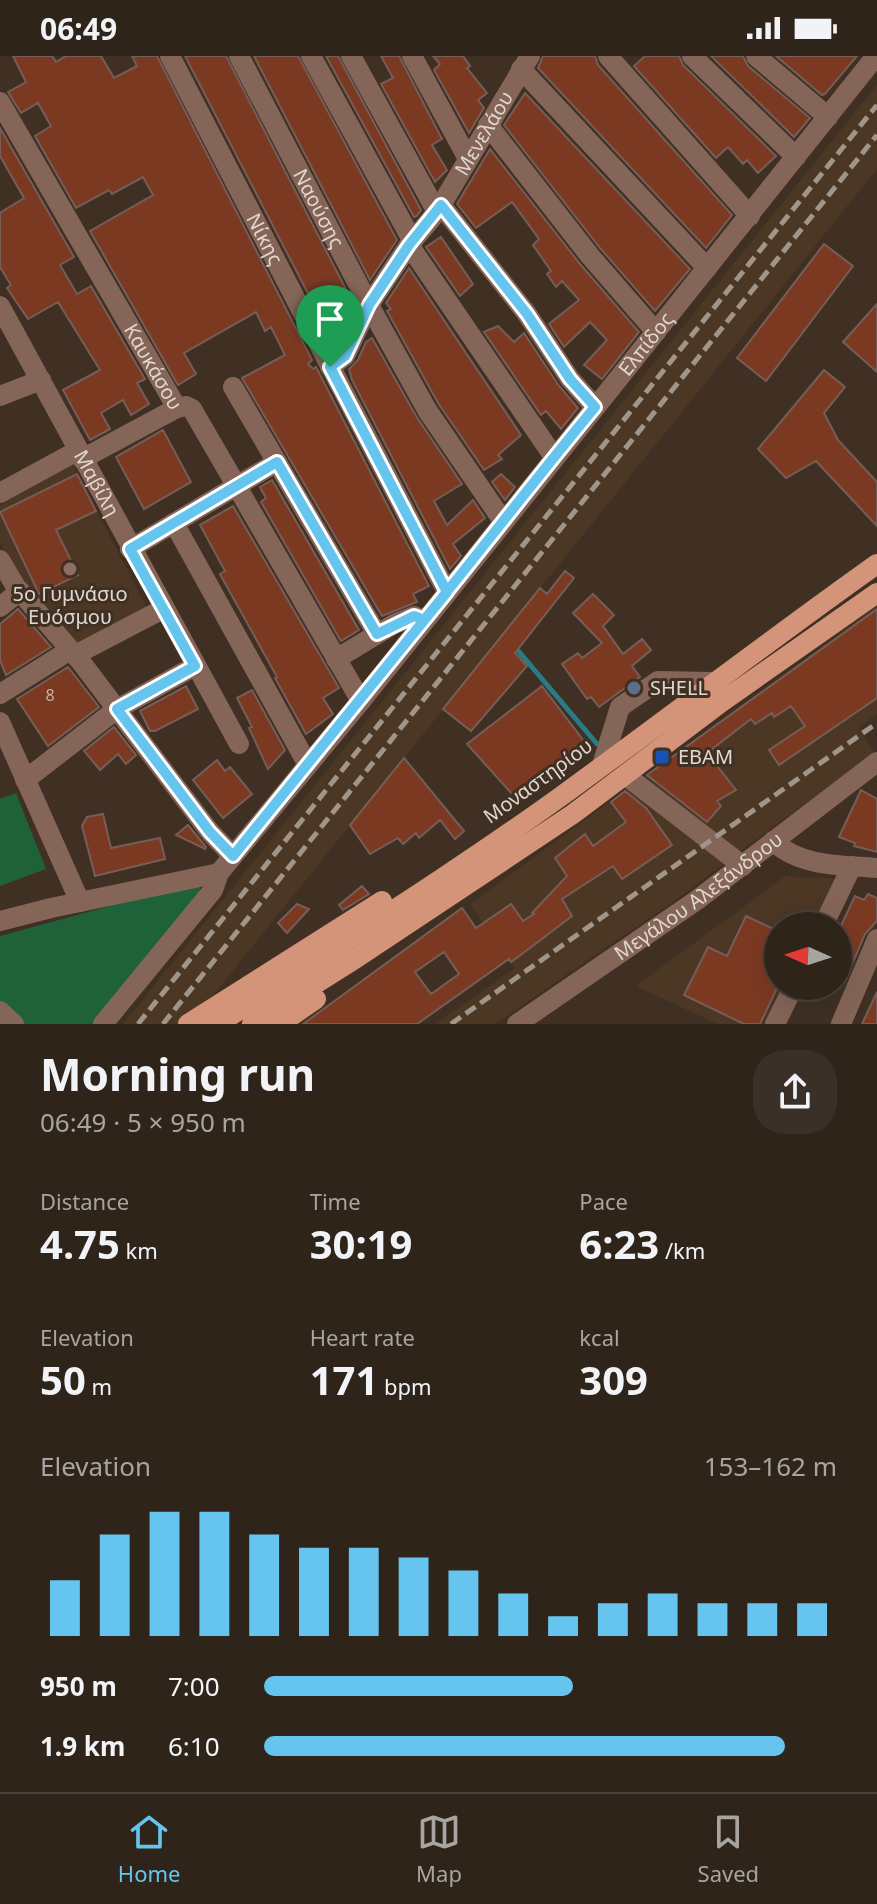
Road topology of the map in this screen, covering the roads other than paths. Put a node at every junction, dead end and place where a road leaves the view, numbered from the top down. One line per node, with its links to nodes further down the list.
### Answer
1 (170, 56): 23 (street, Νίκης)
2 (239, 56): 20 (street, Ναούσης)
3 (311, 56): 18 (street)
4 (351, 56): 16 (street)
5 (412, 56): 14 (street)
6 (608, 56): 17 (street)
7 (692, 56): 15 (street)
8 (756, 56): 12 (street)
9 (876, 56): 12 (street, Ελπίδος)
10 (526, 60): 13 (street, Μενελάου); 19 (street)
11 (0, 102): 28 (street, Καυκάσου)
12 (828, 117): 15 (street, Ελπίδος)
13 (488, 125): 14 (street, Μενελάου); 22 (street)
14 (467, 157): 16 (street, Μενελάου)
15 (796, 157): 17 (street, Ελπίδος)
16 (439, 208): 18 (street, Μενελάου); 27 (street)
17 (750, 216): 19 (street, Ελπίδος)
18 (410, 243): 20 (street, Μενελάου); 30 (street)
19 (707, 268): 22 (street, Ελπίδος)
20 (369, 305): 23 (street, Μενελάου); 34 (street, Ναούσης)
21 (0, 306): 24 (street, Μαβίλη)
22 (656, 332): 27 (street, Ελπίδος)
23 (330, 367): 40 (street, Νίκης)
24 (41, 380): 26 (street); 29 (street, Μαβίλη)
25 (233, 387): 31 (street)
26 (0, 396)
27 (595, 407): 30 (street, Ελπίδος)
28 (177, 408): 29 (street); 32 (street, Καυκάσου)
29 (80, 455): 33 (street); 36 (street, Μαβίλη)
30 (554, 457): 34 (street, Ελπίδος)
31 (277, 462): 32 (street); 45 (street)
32 (235, 487): 35 (street); 47 (street, Καυκάσου)
33 (0, 493)
34 (503, 521): 40 (street, Ελπίδος)
35 (174, 523): 36 (street); 56 (street)
36 (130, 549): 43 (street, Μαβίλη)
37 (0, 560): 39 (street)
38 (877, 564): 49 (main road, Μοναστηρίου)
39 (20, 591): 42 (street); 46 (street)
40 (447, 592): 44 (street, Ελπίδος)
41 (877, 593): 58 (main road, Μοναστηρίου)
42 (0, 607)
43 (163, 609): 46 (street); 48 (street, Μαβίλη)
44 (424, 620): 45 (street); 51 (street, Ελπίδος)
45 (377, 634): 47 (street)
46 (72, 652): 50 (street); 52 (street)
47 (336, 659): 51 (street, Καυκάσου)
48 (195, 666): 52 (street); 54 (street, Μαβίλη)
49 (713, 682): 57 (main road, Μοναστηρίου); 57 (street)
50 (0, 694)
51 (361, 701): 56 (street, Ελπίδος)
52 (117, 709): 59 (street); 63 (street)
53 (0, 722): 59 (street)
54 (239, 744)
55 (877, 762): 62 (street, Μεγάλου Αλεξάνδρου)
56 (308, 765): 63 (street, Ελπίδος)
57 (602, 765): 60 (main road, Μοναστηρίου)
58 (625, 775): 61 (main road, Μοναστηρίου); 64 (street)
59 (25, 780): 69 (street)
60 (560, 796): 68 (main road, Μοναστηρίου); 77 (main road)
61 (573, 814): 68 (main road, Μοναστηρίου); 80 (main road)
62 (773, 841): 64 (street, Μεγάλου Αλεξάνδρου); 65 (street)
63 (233, 856): 67 (street, Ελπίδος)
64 (743, 866): 81 (street, Μεγάλου Αλεξάνδρου)
65 (852, 866): 66 (street); 70 (street)
66 (877, 868)
67 (219, 873): 69 (street); 76 (street)
68 (456, 880): 78 (main road, Μοναστηρίου); 79 (main road, Μοναστηρίου)
69 (80, 902): 71 (street)
70 (830, 912)
71 (0, 921)
72 (877, 939): 83 (street)
73 (787, 1000): 82 (street)
74 (0, 1011): 75 (street)
75 (14, 1024)
76 (103, 1024)
77 (188, 1024)
78 (218, 1024)
79 (252, 1024)
80 (280, 1024)
81 (517, 1024)
82 (775, 1024)
83 (841, 1024)

